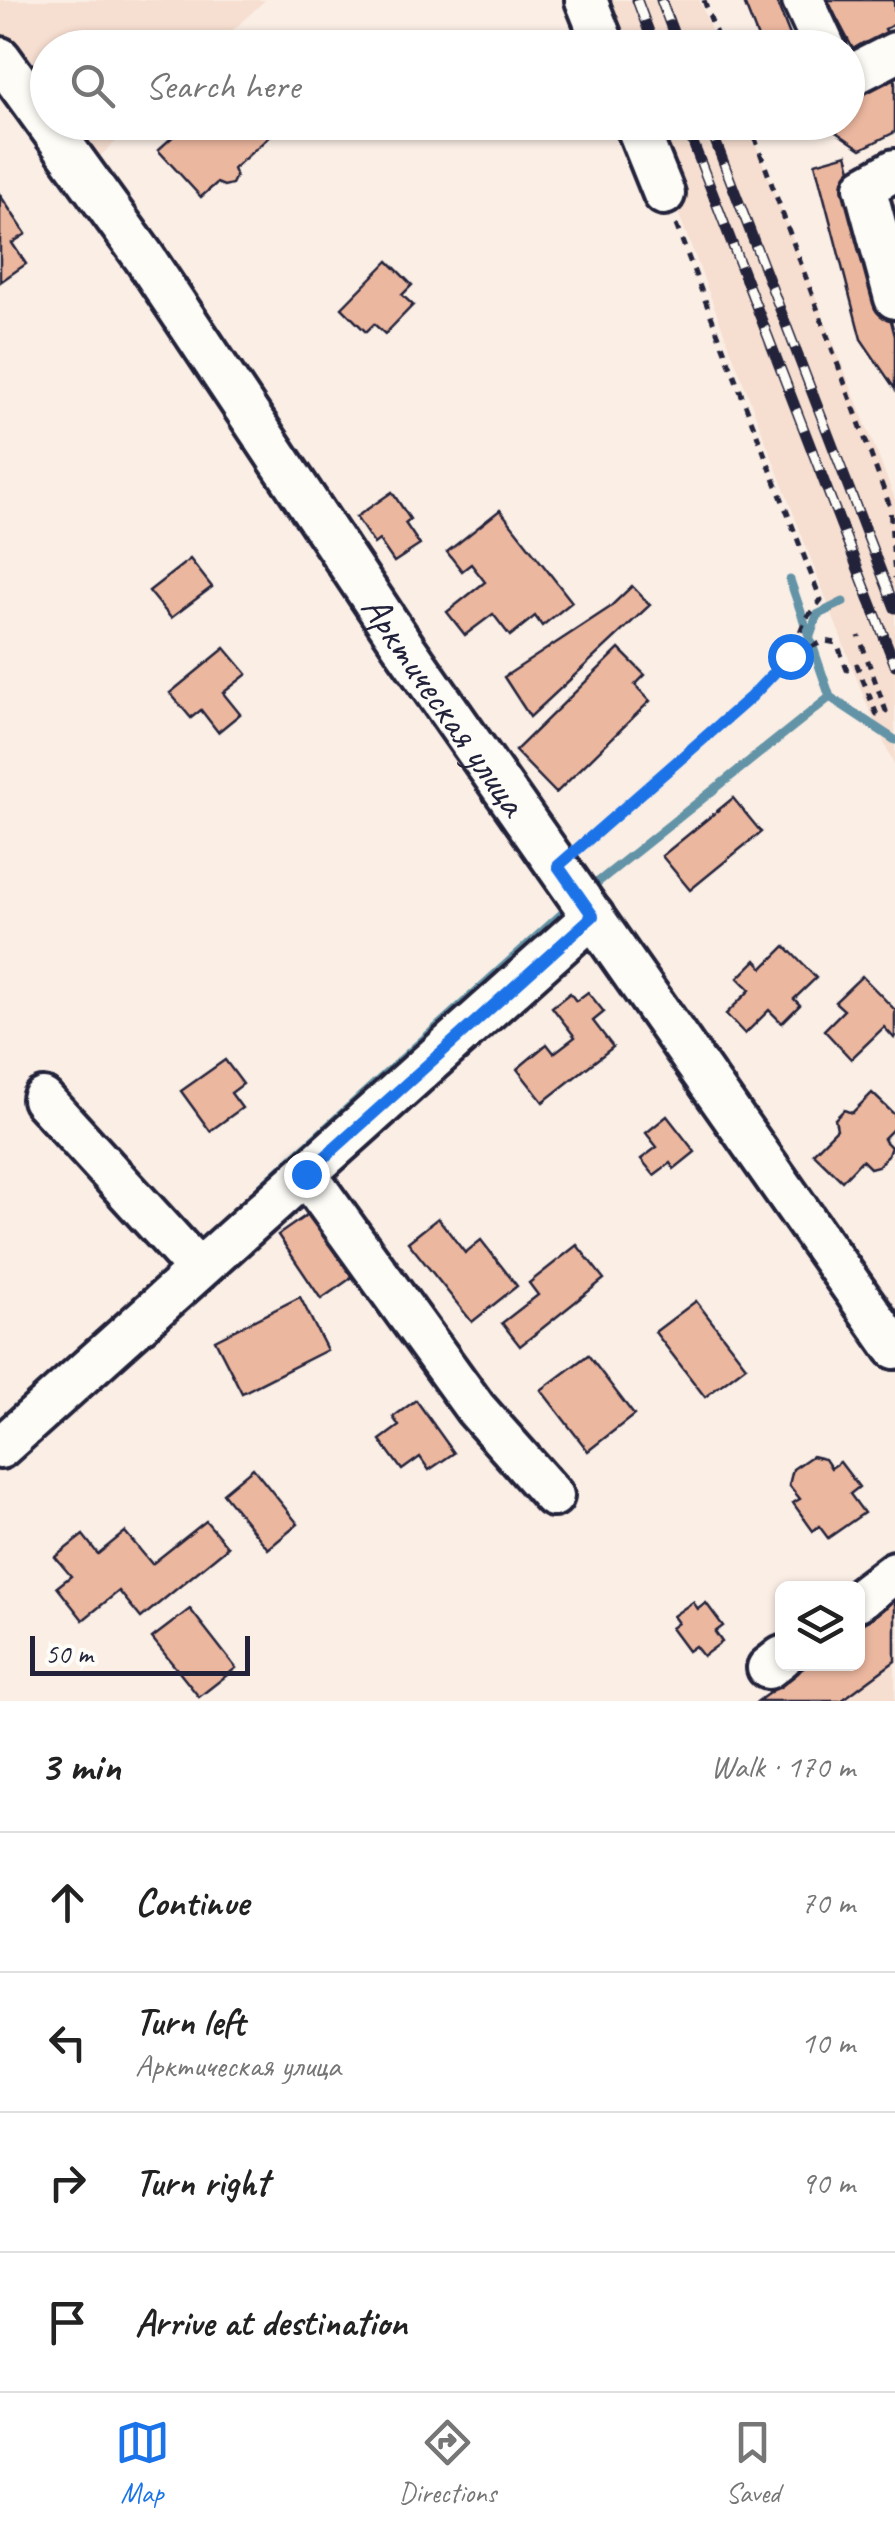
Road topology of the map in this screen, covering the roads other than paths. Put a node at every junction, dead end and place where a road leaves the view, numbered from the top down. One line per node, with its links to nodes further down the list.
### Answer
1 (586, 0): 3 (street)
2 (803, 0): 4 (street)
3 (598, 30)
4 (816, 30)
5 (895, 54): 7 (street)
6 (0, 58): 8 (street, Арктическая улица)
7 (865, 69)
8 (30, 99)
9 (59, 140): 14 (street, Арктическая улица)
10 (642, 140): 12 (street)
11 (895, 170): 13 (street)
12 (664, 194)
13 (895, 298)
14 (593, 916): 16 (street); 18 (street, Арктическая улица)
15 (44, 1099): 17 (street)
16 (306, 1174): 17 (street); 20 (street)
17 (198, 1270): 19 (street)
18 (895, 1348)
19 (0, 1448)
20 (553, 1496)
21 (895, 1572): 22 (street)
22 (865, 1595)

